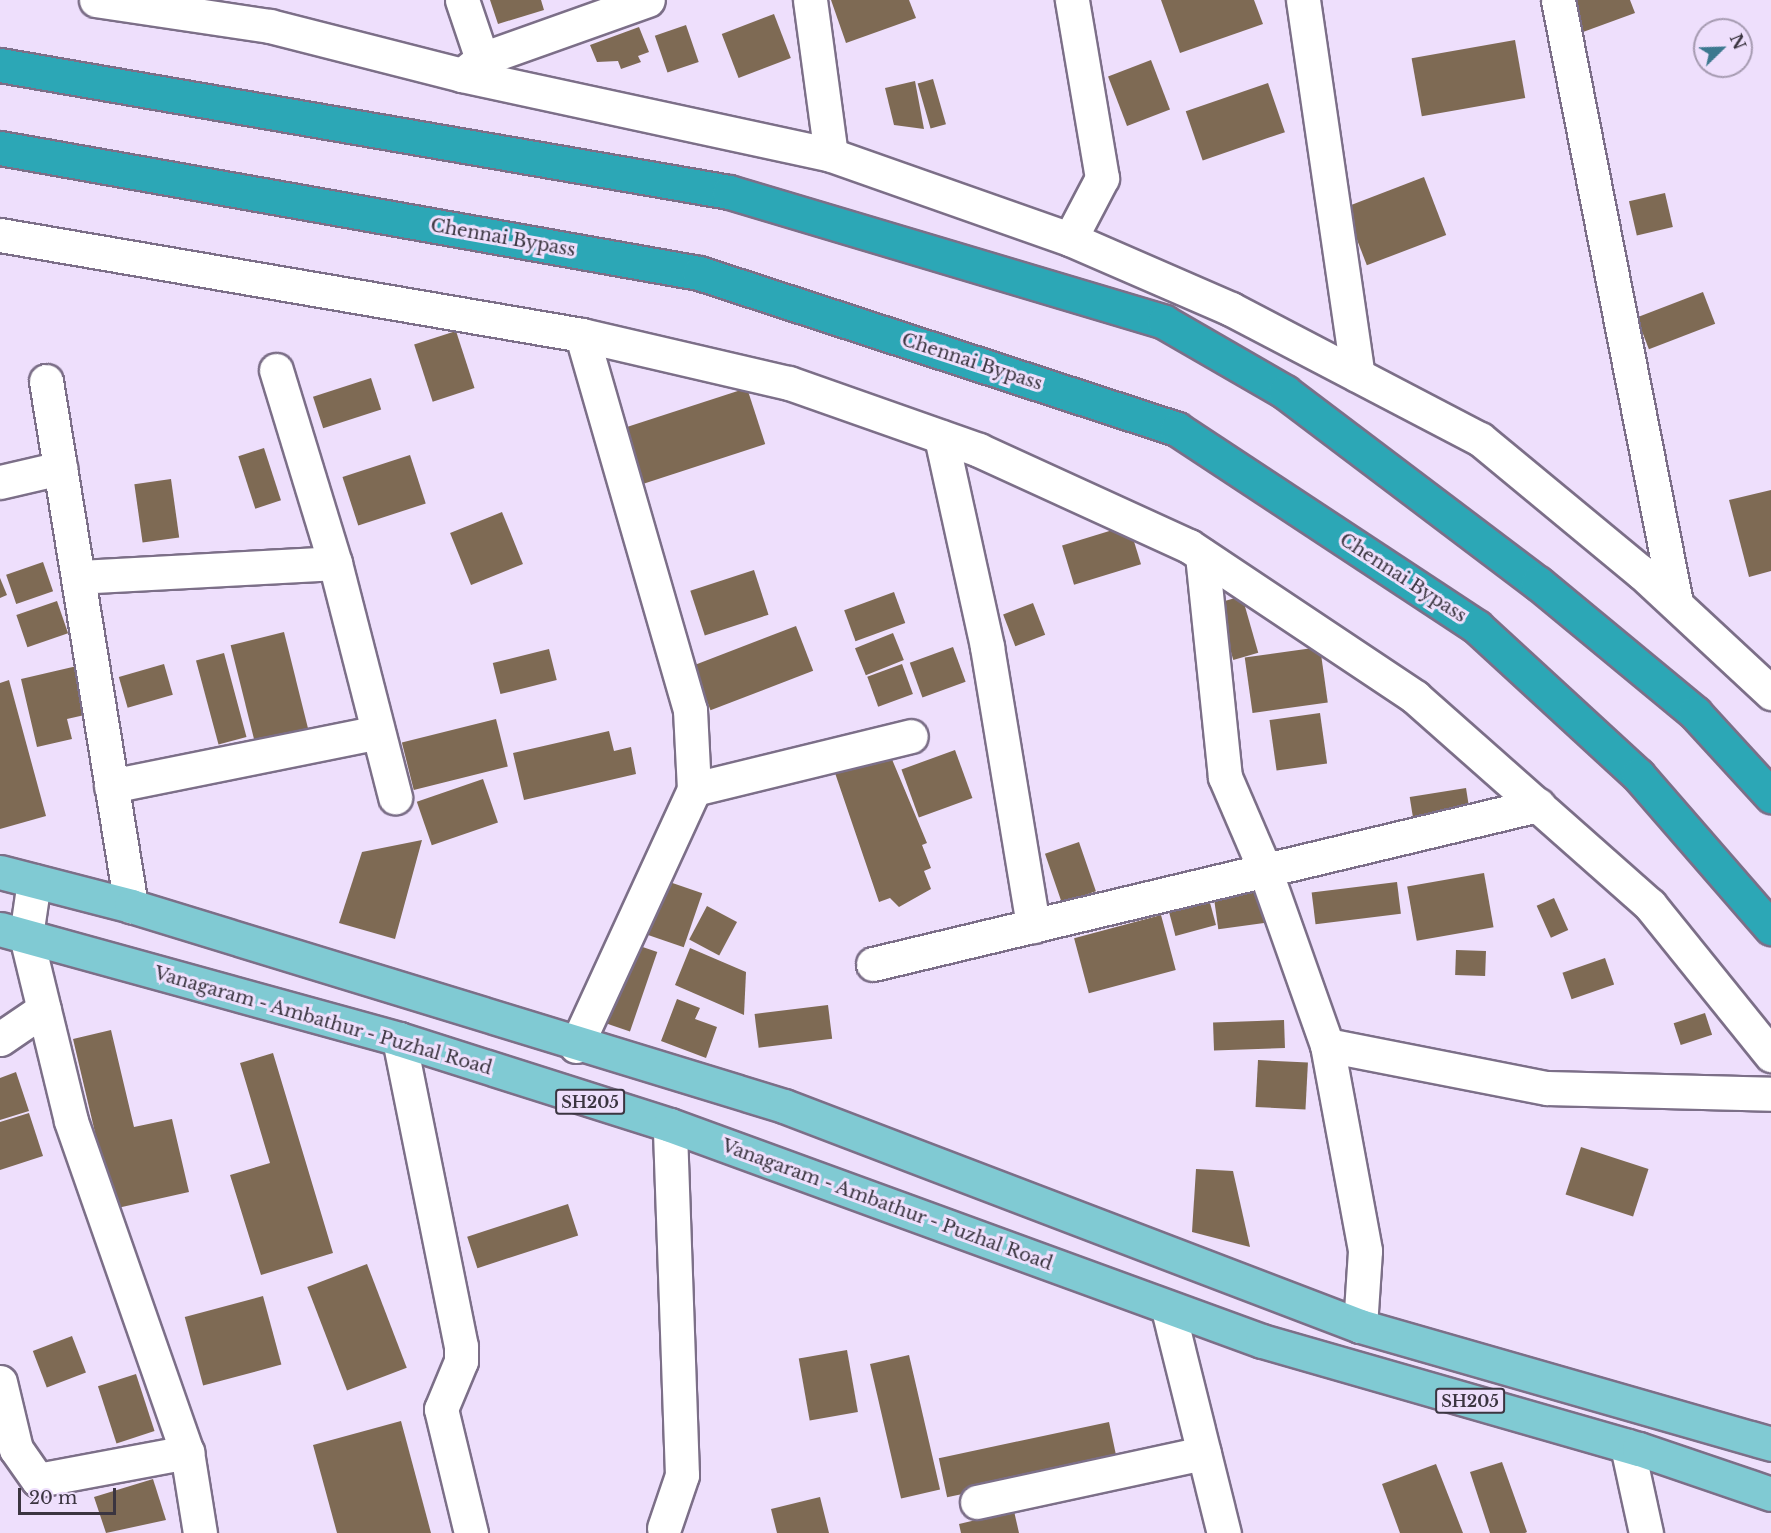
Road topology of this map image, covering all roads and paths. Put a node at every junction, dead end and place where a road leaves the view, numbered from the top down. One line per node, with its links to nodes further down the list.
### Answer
1 (96, 0): 8 (street)
2 (462, 0): 10 (street)
3 (648, 0): 10 (street)
4 (810, 0): 12 (street)
5 (1072, 0): 14 (street)
6 (1303, 0): 17 (street)
7 (1558, 0): 25 (street)
8 (268, 13): 10 (street)
9 (0, 65): 31 (highway)
10 (472, 67): 12 (street)
11 (0, 148): 39 (highway, Chennai Bypass)
12 (831, 155): 14 (street)
13 (0, 235): 15 (street)
14 (1070, 239): 17 (street)
15 (582, 335): 19 (street); 30 (street)
16 (276, 370): 23 (street)
17 (1358, 375): 25 (street)
18 (46, 381): 20 (street)
19 (941, 437): 22 (street); 38 (street)
20 (60, 468): 21 (street); 24 (street)
21 (0, 482)
22 (1202, 555): 33 (street); 34 (street)
23 (335, 563): 24 (street); 27 (street)
24 (78, 577): 29 (street)
25 (1676, 603): 26 (street)
26 (1771, 693)
27 (378, 732): 29 (street); 32 (street)
28 (911, 736): 30 (street)
29 (111, 786): 37 (street)
30 (694, 789): 46 (street)
31 (1771, 796)
32 (395, 797)
33 (1538, 805): 34 (street); 47 (street)
34 (1266, 870): 38 (street); 45 (street)
35 (0, 872): 36 (main road)
36 (34, 881): 37 (main road); 40 (street)
37 (131, 906): 46 (main road)
38 (1033, 926): 41 (street)
39 (1771, 928)
40 (13, 932): 42 (street); 44 (main road, Vanagaram - Ambathur - Puzhal Road / SH205)
41 (873, 964)
42 (44, 1009): 43 (street); 55 (street)
43 (0, 1039)
44 (399, 1039): 49 (main road, Vanagaram - Ambathur - Puzhal Road / SH205); 61 (street)
45 (1327, 1045): 48 (street); 51 (street)
46 (576, 1046): 51 (main road)
47 (1771, 1056)
48 (1771, 1095)
49 (670, 1125): 50 (main road, Vanagaram - Ambathur - Puzhal Road / SH205); 59 (street)
50 (1168, 1309): 54 (main road, Vanagaram - Ambathur - Puzhal Road / SH205); 56 (street)
51 (1360, 1326): 53 (main road)
52 (0, 1382): 55 (street)
53 (1771, 1444)
54 (1627, 1446): 57 (main road, Vanagaram - Ambathur - Puzhal Road / SH205); 63 (street)
55 (187, 1452): 60 (street)
56 (1204, 1453): 58 (street); 62 (street)
57 (1771, 1494)
58 (977, 1502)
59 (664, 1528)
60 (200, 1533)
61 (471, 1533)
62 (1224, 1533)
63 (1647, 1533)

